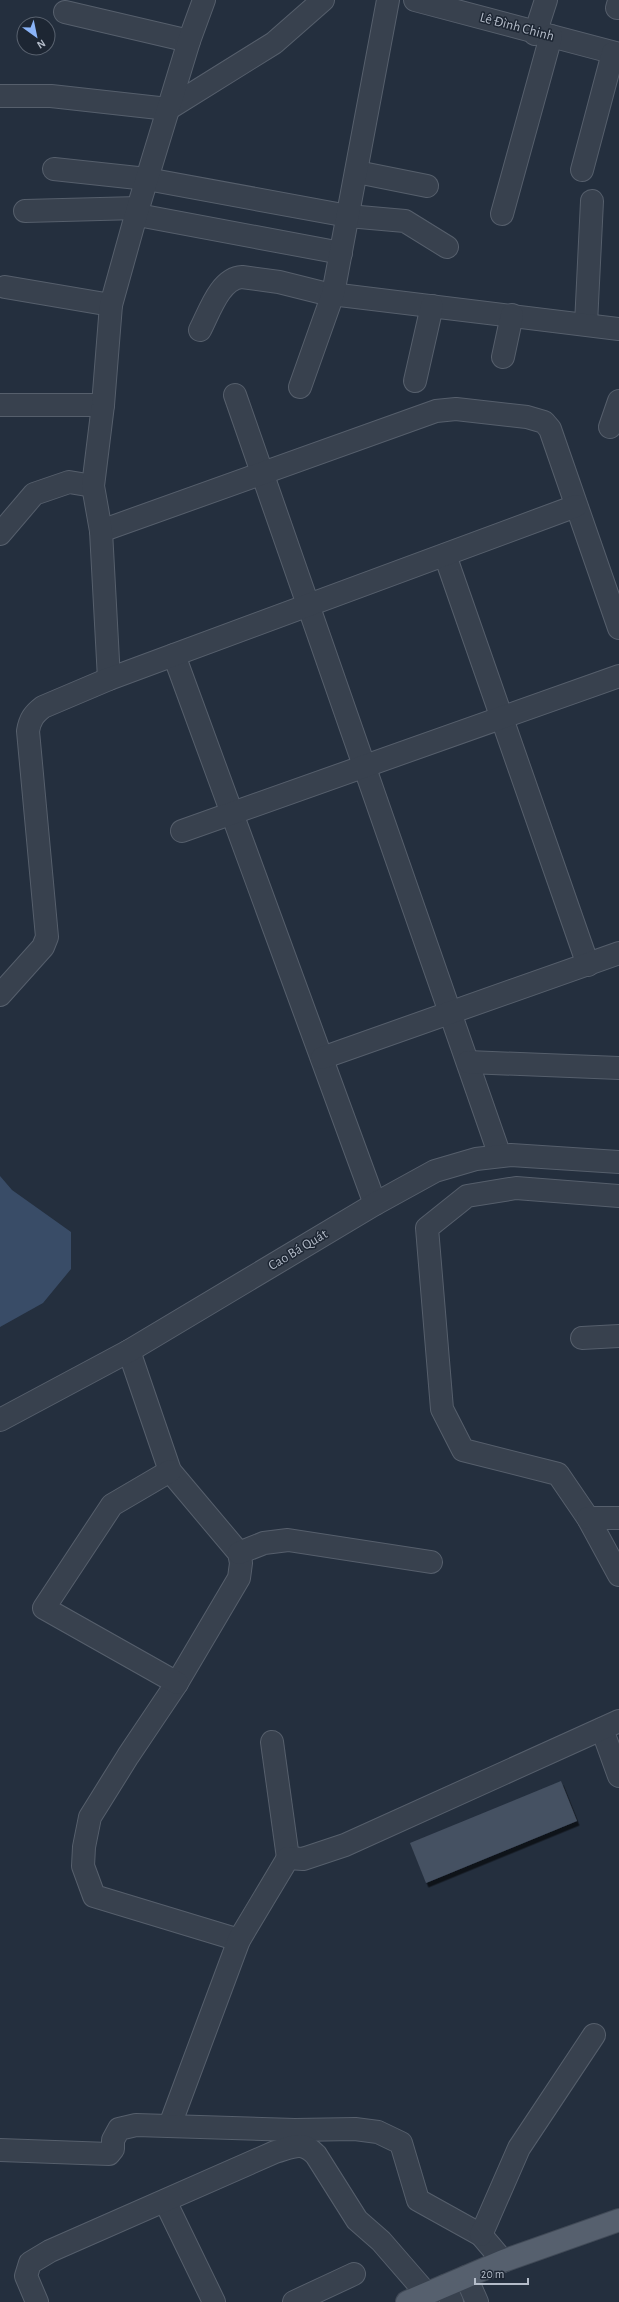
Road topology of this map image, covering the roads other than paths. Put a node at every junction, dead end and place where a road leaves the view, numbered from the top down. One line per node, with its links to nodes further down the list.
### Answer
1 (204, 0): 11 (street)
2 (323, 0): 14 (street)
3 (388, 0): 17 (street)
4 (414, 0): 7 (street, Lê Đình Chinh)
5 (546, 0): 10 (street)
6 (619, 1): 8 (street)
7 (455, 4): 10 (street, Lê Đình Chinh)
8 (619, 8)
9 (65, 12): 11 (street)
10 (543, 35): 12 (street, Lê Đình Chinh); 23 (street)
11 (189, 41): 14 (street)
12 (616, 54): 16 (street)
13 (0, 96): 14 (street)
14 (168, 109): 18 (street)
15 (54, 169): 18 (street)
16 (582, 170)
17 (356, 172): 19 (street); 24 (street)
18 (147, 179): 22 (street); 24 (street)
19 (427, 186)
20 (592, 201): 32 (street)
21 (25, 211): 22 (street)
22 (138, 212): 26 (street); 29 (street)
23 (502, 214)
24 (348, 216): 25 (street); 26 (street)
25 (447, 247)
26 (341, 253): 28 (street)
27 (5, 287): 29 (street)
28 (333, 294): 30 (street); 34 (street); 37 (street)
29 (111, 305): 41 (street)
30 (432, 306): 31 (street); 36 (street)
31 (512, 315): 32 (street); 35 (street)
32 (586, 324): 33 (street)
33 (619, 329)
34 (200, 330)
35 (503, 357)
36 (416, 381)
37 (300, 387)
38 (235, 395): 43 (street)
39 (619, 401): 42 (street)
40 (1, 405): 41 (street)
41 (103, 405): 44 (street)
42 (610, 427)
43 (263, 474): 45 (street); 46 (street); 49 (street)
44 (93, 486): 46 (street); 47 (street)
45 (576, 506): 48 (street); 50 (street)
46 (101, 531): 53 (street)
47 (0, 534)
48 (445, 555): 49 (street); 54 (street)
49 (308, 605): 51 (street); 55 (street)
50 (619, 628)
51 (174, 655): 53 (street); 56 (street)
52 (619, 676): 54 (street)
53 (110, 679): 60 (street)
54 (502, 718): 55 (street); 59 (street)
55 (365, 766): 56 (street); 61 (street)
56 (232, 813): 57 (street); 62 (street)
57 (182, 831)
58 (619, 953): 59 (street)
59 (588, 964): 61 (street)
60 (0, 995)
61 (450, 1013): 62 (street); 63 (street)
62 (322, 1058): 68 (street)
63 (468, 1062): 64 (street); 65 (street)
64 (619, 1068)
65 (500, 1156): 66 (street, Cao Bá Quát); 68 (street, Cao Bá Quát)
66 (619, 1162)
67 (619, 1196): 74 (street)
68 (375, 1204): 71 (street, Cao Bá Quát)
69 (619, 1336): 70 (street)
70 (582, 1338)
71 (129, 1351): 72 (street, Cao Bá Quát); 73 (street)
72 (0, 1420)
73 (170, 1471): 76 (street); 79 (street)
74 (588, 1518): 75 (street); 78 (street)
75 (619, 1518)
76 (239, 1553): 77 (street); 79 (street)
77 (431, 1562)
78 (619, 1575)
79 (177, 1683): 84 (street)
80 (610, 1725): 82 (street); 83 (street)
81 (272, 1742): 83 (street)
82 (619, 1776)
83 (288, 1858): 84 (street)
84 (239, 1940): 86 (street)
85 (594, 2035): 90 (street)
86 (170, 2125): 87 (street); 90 (street)
87 (0, 2150)
88 (165, 2201): 94 (street); 95 (street); 96 (street)
89 (619, 2220): 91 (main road)
90 (481, 2235): 91 (street)
91 (503, 2261): 93 (main road)
92 (354, 2274): 97 (street)
93 (466, 2277): 94 (main road); 99 (street)
94 (441, 2294): 98 (main road)
95 (37, 2302)
96 (214, 2302)
97 (294, 2302)
98 (407, 2302)
99 (477, 2302)

